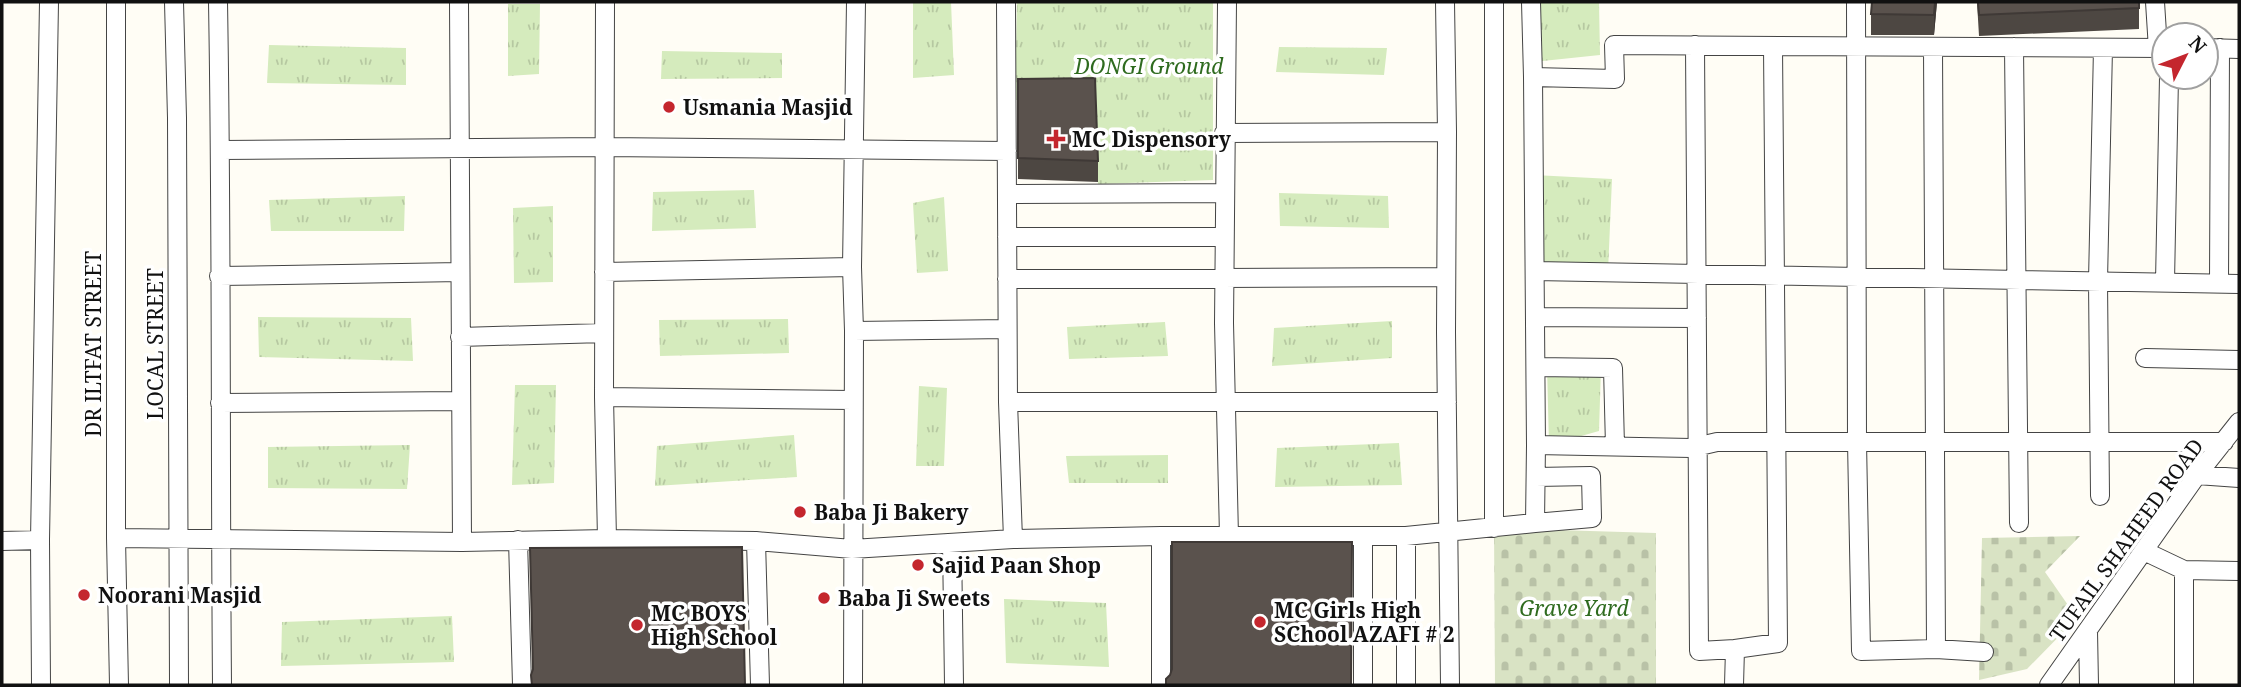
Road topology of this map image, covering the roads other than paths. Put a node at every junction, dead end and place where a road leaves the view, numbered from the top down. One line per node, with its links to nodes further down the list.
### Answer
1 (49, 2): 97 (street)
2 (116, 2): 94 (street, DR ILTFAT STREET)
3 (174, 2): 98 (street, LOCAL STREET)
4 (218, 2): 32 (street)
5 (459, 2): 31 (street)
6 (605, 2): 30 (street)
7 (856, 2): 33 (street)
8 (1006, 2): 34 (street)
9 (1227, 2): 29 (street)
10 (1445, 2): 28 (street)
11 (1494, 2): 88 (street)
12 (1531, 2): 25 (street)
13 (1856, 2): 18 (street)
14 (2155, 2): 15 (street)
15 (2157, 21)
16 (1695, 45): 17 (street); 25 (street); 43 (street)
17 (1773, 46): 18 (street); 44 (street)
18 (1856, 47): 19 (street); 47 (street)
19 (1933, 47): 20 (street); 49 (street)
20 (2014, 47): 21 (street); 51 (street)
21 (2102, 48): 23 (street); 52 (street)
22 (2220, 48): 24 (street)
23 (2150, 49)
24 (2239, 49)
25 (1533, 77): 40 (street)
26 (2169, 91): 53 (street)
27 (2214, 91): 54 (street)
28 (1447, 132): 29 (street); 46 (street)
29 (1224, 133): 35 (street)
30 (603, 147): 31 (street); 33 (street); 42 (street)
31 (460, 148): 32 (street); 41 (street)
32 (221, 150): 45 (street)
33 (854, 150): 34 (street); 39 (street)
34 (1007, 151): 36 (street)
35 (1224, 193): 36 (street); 38 (street)
36 (1007, 194): 37 (street)
37 (1007, 237): 38 (street); 50 (street)
38 (1224, 237): 48 (street)
39 (852, 267): 42 (street); 59 (street)
40 (1535, 271): 43 (street); 56 (street)
41 (460, 272): 45 (street); 61 (street)
42 (604, 272): 60 (street)
43 (1696, 274): 44 (street); 57 (street)
44 (1774, 275): 47 (street); 73 (street)
45 (219, 276): 71 (street)
46 (1445, 277): 48 (street); 70 (street)
47 (1856, 277): 49 (street); 74 (street)
48 (1224, 278): 50 (street); 69 (street)
49 (1934, 278): 51 (street); 75 (street)
50 (1007, 279): 58 (street)
51 (2016, 280): 52 (street); 76 (street)
52 (2098, 281): 53 (street); 77 (street)
53 (2165, 282): 54 (street)
54 (2219, 283): 55 (street)
55 (2239, 284)
56 (1535, 317): 57 (street); 64 (street)
57 (1697, 318): 81 (street)
58 (1007, 330): 59 (street); 68 (street)
59 (854, 331): 66 (street)
60 (604, 333): 61 (street); 65 (street)
61 (460, 337): 67 (street)
62 (2145, 358): 63 (street)
63 (2239, 360)
64 (1536, 367): 79 (street); 80 (street)
65 (604, 397): 66 (street); 95 (street)
66 (852, 400): 105 (street)
67 (460, 401): 71 (street); 103 (street)
68 (1008, 402): 69 (street); 96 (street)
69 (1226, 402): 70 (street); 91 (street)
70 (1447, 402): 89 (street)
71 (220, 403): 101 (street)
72 (2239, 422): 78 (street, TUFAIL SHAHEED ROAD)
73 (1776, 442): 74 (street); 81 (street); 110 (street)
74 (1857, 442): 75 (street); 111 (street)
75 (1935, 442): 76 (street); 111 (street)
76 (2018, 442): 77 (street); 87 (street)
77 (2099, 442): 78 (street); 85 (street)
78 (2224, 442): 82 (street, TUFAIL SHAHEED ROAD)
79 (1536, 445): 80 (street); 83 (street)
80 (1615, 446): 81 (street)
81 (1698, 446): 110 (street)
82 (2197, 475): 84 (street); 106 (street, TUFAIL SHAHEED ROAD)
83 (1536, 477): 86 (street); 86 (street)
84 (2239, 478)
85 (2100, 496)
86 (1535, 523): 88 (street)
87 (2019, 523)
88 (1494, 528): 89 (street)
89 (1449, 532): 92 (street); 124 (street)
90 (1161, 536): 91 (street); 96 (street); 121 (street)
91 (1229, 536): 93 (street)
92 (1406, 536): 93 (street); 123 (street)
93 (1363, 537): 122 (street)
94 (116, 538): 98 (street); 114 (street, DR ILTFAT STREET)
95 (607, 538): 99 (street); 102 (street)
96 (1013, 539): 104 (street)
97 (40, 540): 100 (street); 113 (street)
98 (178, 540): 101 (street); 115 (street, LOCAL STREET)
99 (518, 540): 103 (street); 117 (street)
100 (2, 541)
101 (221, 541): 103 (street); 116 (street)
102 (756, 541): 105 (street); 118 (street)
103 (462, 542)
104 (952, 543): 105 (street); 120 (street)
105 (852, 549): 119 (street)
106 (2144, 551): 107 (street); 109 (street, TUFAIL SHAHEED ROAD)
107 (2184, 570): 108 (street); 128 (street)
108 (2239, 571)
109 (2088, 631): 126 (street, TUFAIL SHAHEED ROAD); 127 (street)
110 (1735, 649): 125 (street)
111 (1936, 649): 112 (street)
112 (1984, 652)
113 (41, 685)
114 (119, 685)
115 (179, 685)
116 (222, 685)
117 (522, 685)
118 (760, 685)
119 (853, 685)
120 (954, 685)
121 (1161, 685)
122 (1363, 685)
123 (1406, 685)
124 (1450, 685)
125 (1734, 685)
126 (2049, 685)
127 (2089, 685)
128 (2184, 685)

